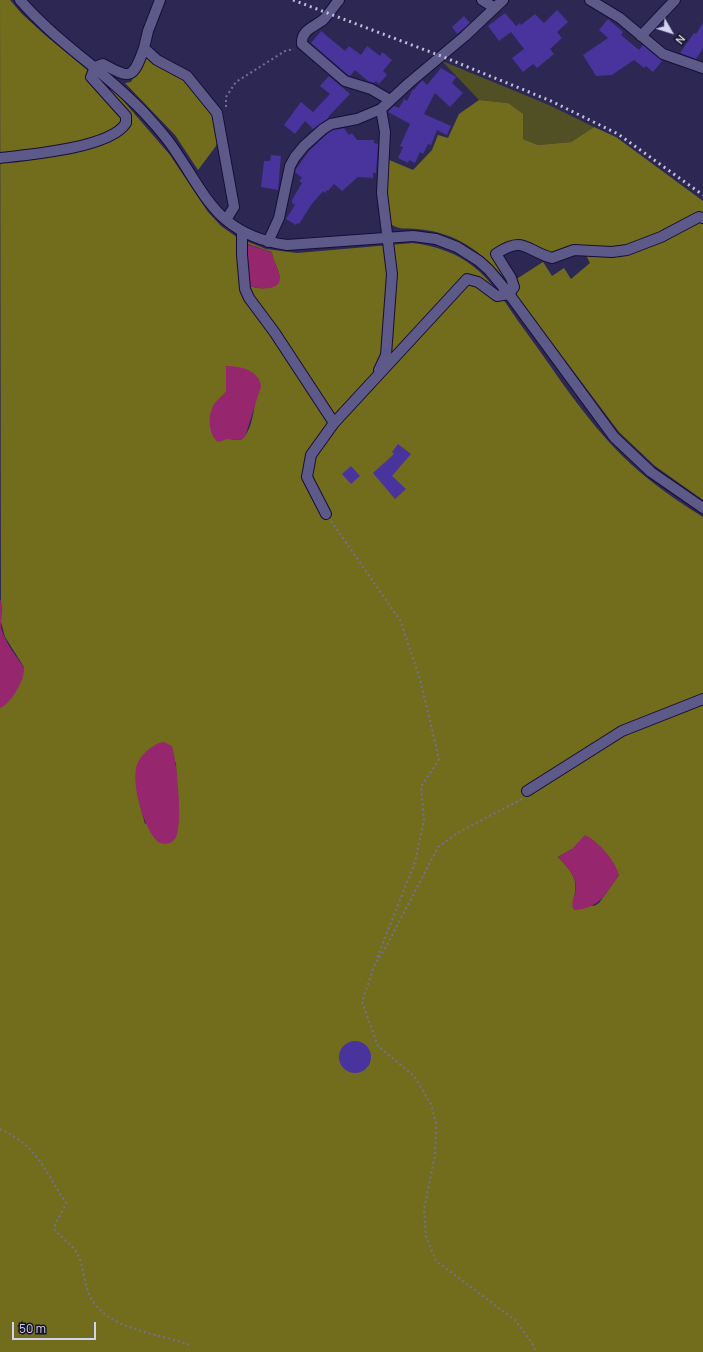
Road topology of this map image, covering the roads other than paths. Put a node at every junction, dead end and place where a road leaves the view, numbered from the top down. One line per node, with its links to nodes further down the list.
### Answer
1 (20, 0): 11 (street)
2 (160, 0): 10 (street)
3 (339, 0): 13 (street)
4 (482, 0): 8 (street)
5 (503, 0): 8 (street)
6 (590, 0): 9 (street)
7 (675, 0): 9 (street)
8 (495, 8): 13 (street)
9 (641, 36): 12 (street)
10 (144, 48): 11 (street); 17 (street)
11 (95, 67): 15 (street); 17 (street)
12 (703, 68)
13 (390, 100): 14 (street)
14 (381, 109): 19 (street); 20 (street)
15 (0, 158)
16 (703, 218): 21 (street)
17 (226, 220): 18 (street)
18 (242, 231): 20 (street); 23 (street)
19 (387, 238): 20 (street); 21 (street); 22 (street)
20 (268, 242)
21 (509, 294): 22 (street); 24 (street)
22 (375, 378): 23 (street)
23 (334, 423): 25 (street)
24 (703, 508)
25 (326, 514)
26 (703, 699): 27 (street)
27 (528, 791)

